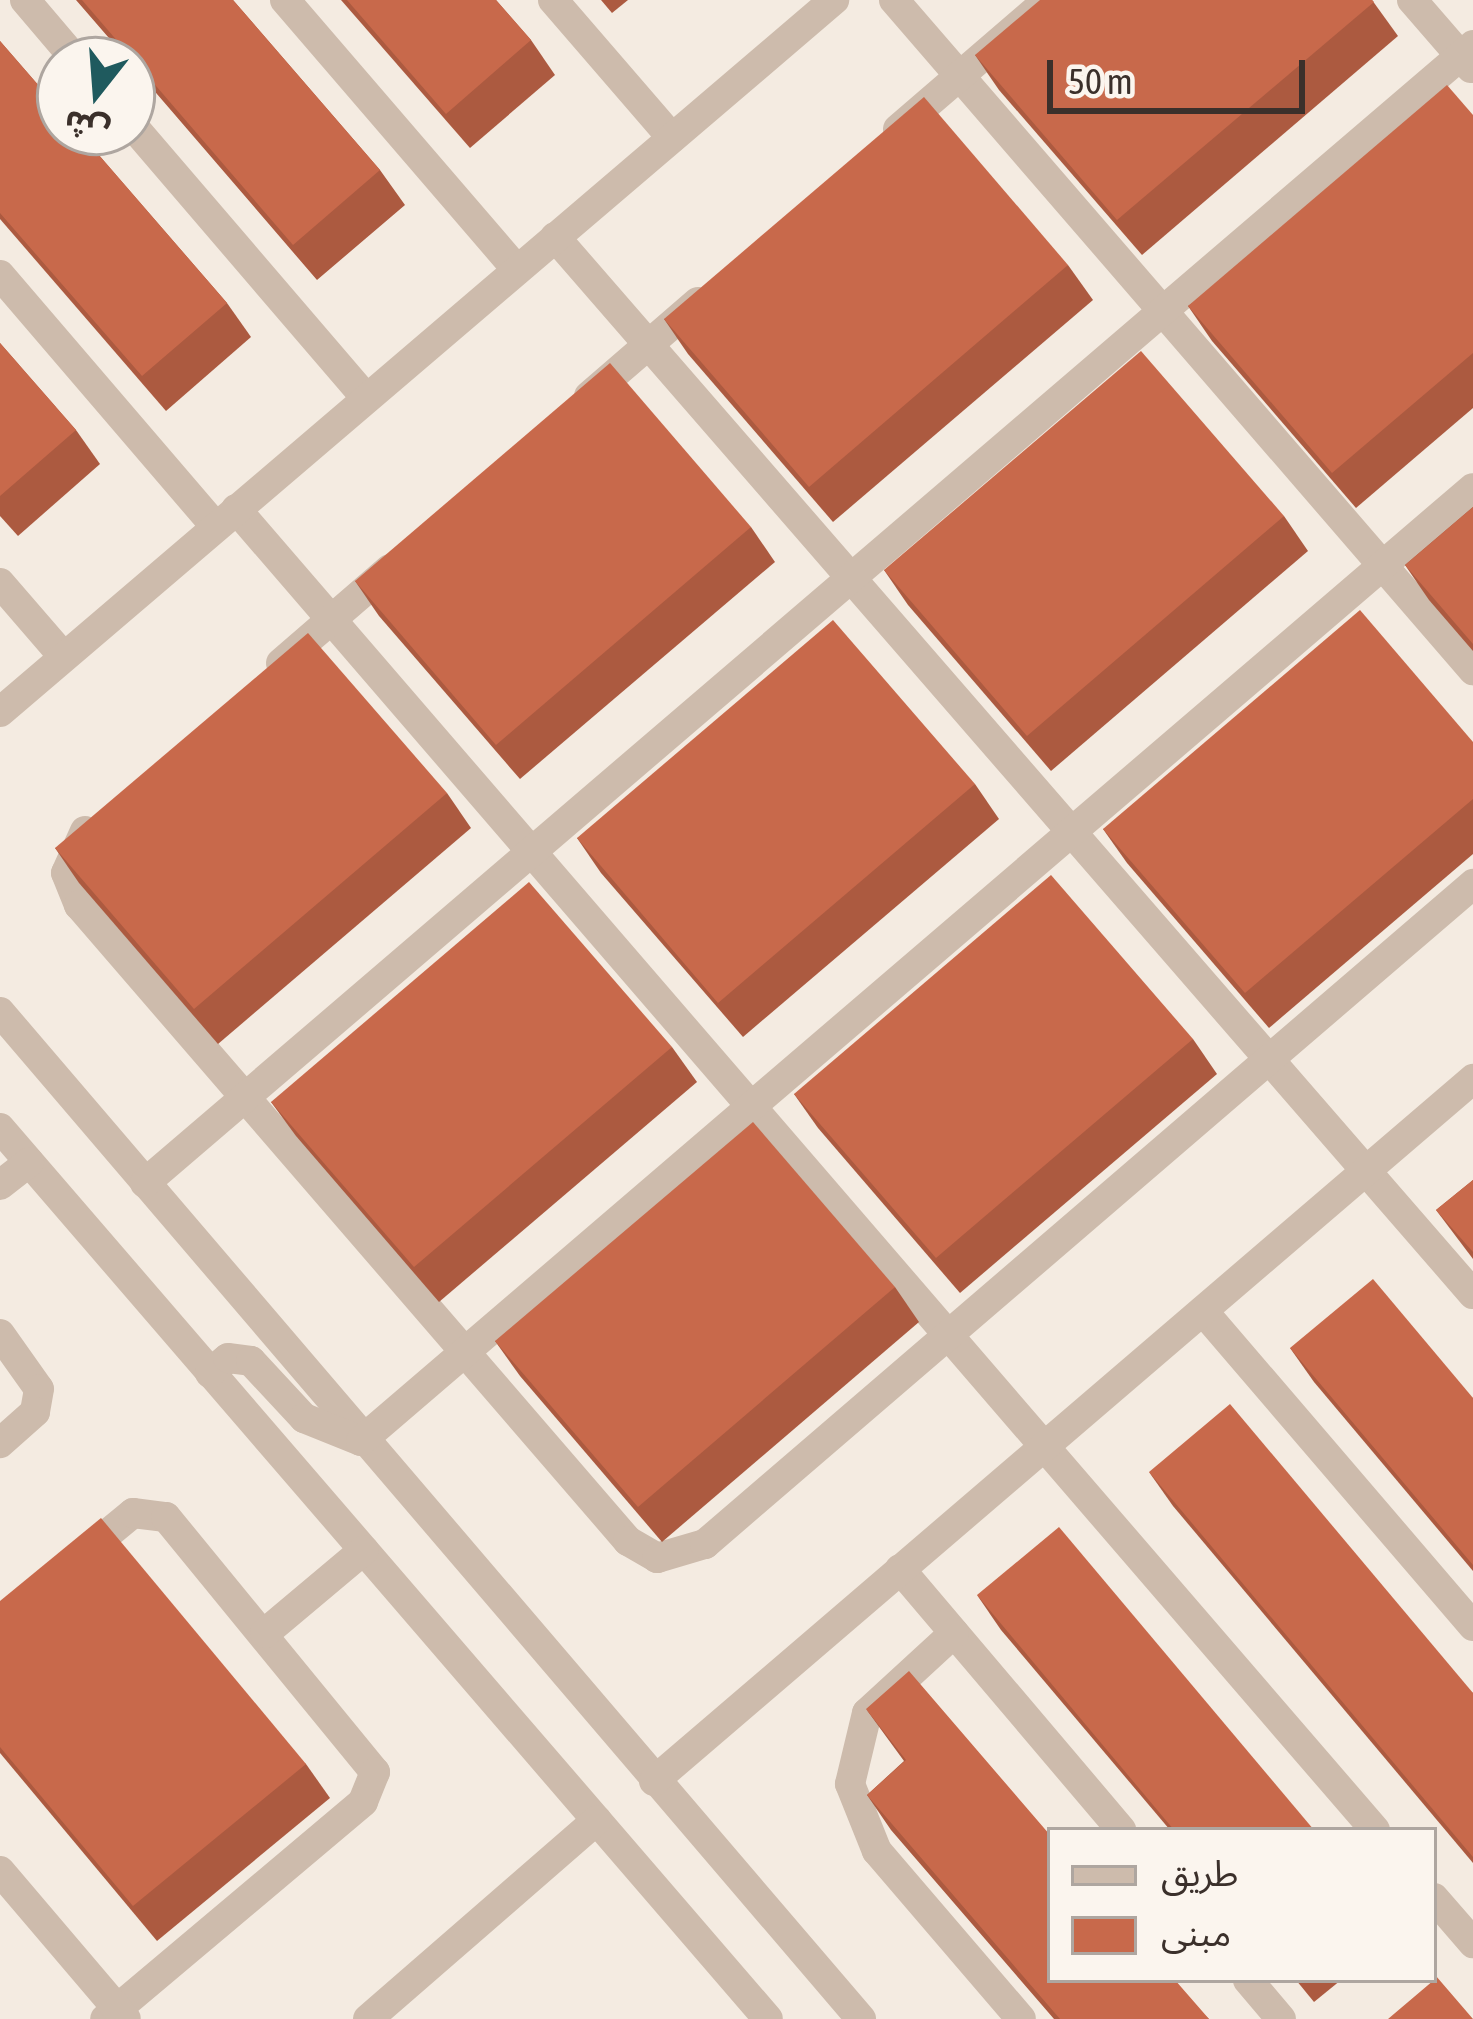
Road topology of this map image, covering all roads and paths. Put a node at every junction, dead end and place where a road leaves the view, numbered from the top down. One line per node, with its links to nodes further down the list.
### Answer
1 (25, 0): 8 (street)
2 (285, 0): 15 (street)
3 (553, 0): 11 (street)
4 (894, 0): 10 (street)
5 (1048, 0): 10 (street)
6 (1412, 0): 9 (street)
7 (824, 3): 11 (street)
8 (56, 36)
9 (1469, 57): 18 (street)
10 (960, 76): 12 (street); 18 (street)
11 (672, 137): 14 (street)
12 (873, 151)
13 (156, 153): 20 (street)
14 (555, 237): 15 (street); 19 (street)
15 (517, 270): 20 (street)
16 (0, 275): 23 (street)
17 (718, 285): 19 (street)
18 (1163, 311): 25 (street); 26 (street)
19 (648, 345): 21 (street); 26 (street)
20 (366, 398): 23 (street)
21 (560, 422)
22 (1473, 488): 25 (street)
23 (226, 518): 28 (street); 29 (street)
24 (418, 544): 28 (street)
25 (1382, 565): 30 (street); 34 (street)
26 (850, 579): 34 (street); 35 (street)
27 (0, 584): 29 (street)
28 (330, 621): 31 (street); 35 (street)
29 (63, 656): 32 (street)
30 (1473, 670)
31 (260, 680)
32 (0, 712)
33 (104, 814): 40 (street)
34 (1070, 834): 38 (street); 41 (street)
35 (528, 855): 40 (street); 41 (street)
36 (1473, 884): 38 (street)
37 (0, 1012): 45 (street)
38 (1266, 1062): 44 (street); 50 (street)
39 (1473, 1079): 44 (street)
40 (245, 1096): 45 (street); 51 (street)
41 (748, 1110): 50 (street); 51 (street)
42 (0, 1128): 43 (street)
43 (28, 1162): 46 (street); 52 (street)
44 (1367, 1169): 47 (street); 48 (street)
45 (145, 1183): 53 (street)
46 (0, 1185)
47 (1473, 1294)
48 (1203, 1311): 55 (street); 59 (street)
49 (0, 1334): 54 (street)
50 (945, 1336): 51 (street); 55 (street)
51 (466, 1352): 53 (street)
52 (210, 1373): 53 (street); 56 (street)
53 (361, 1441): 62 (street)
54 (0, 1443)
55 (1044, 1446): 57 (street); 65 (street)
56 (364, 1550): 60 (street); 63 (street)
57 (900, 1569): 61 (street); 62 (street)
58 (53, 1580): 60 (street)
59 (1473, 1626)
60 (266, 1633): 70 (street)
61 (954, 1633): 64 (street); 74 (street)
62 (654, 1781): 73 (street)
63 (597, 1820): 71 (street); 72 (street)
64 (1118, 1827)
65 (1372, 1827)
66 (0, 1871): 70 (street)
67 (1437, 1901): 68 (street)
68 (1473, 1943)
69 (1250, 1983): 75 (street)
70 (116, 2016)
71 (368, 2019)
72 (768, 2019)
73 (861, 2019)
74 (1021, 2019)
75 (1280, 2019)

